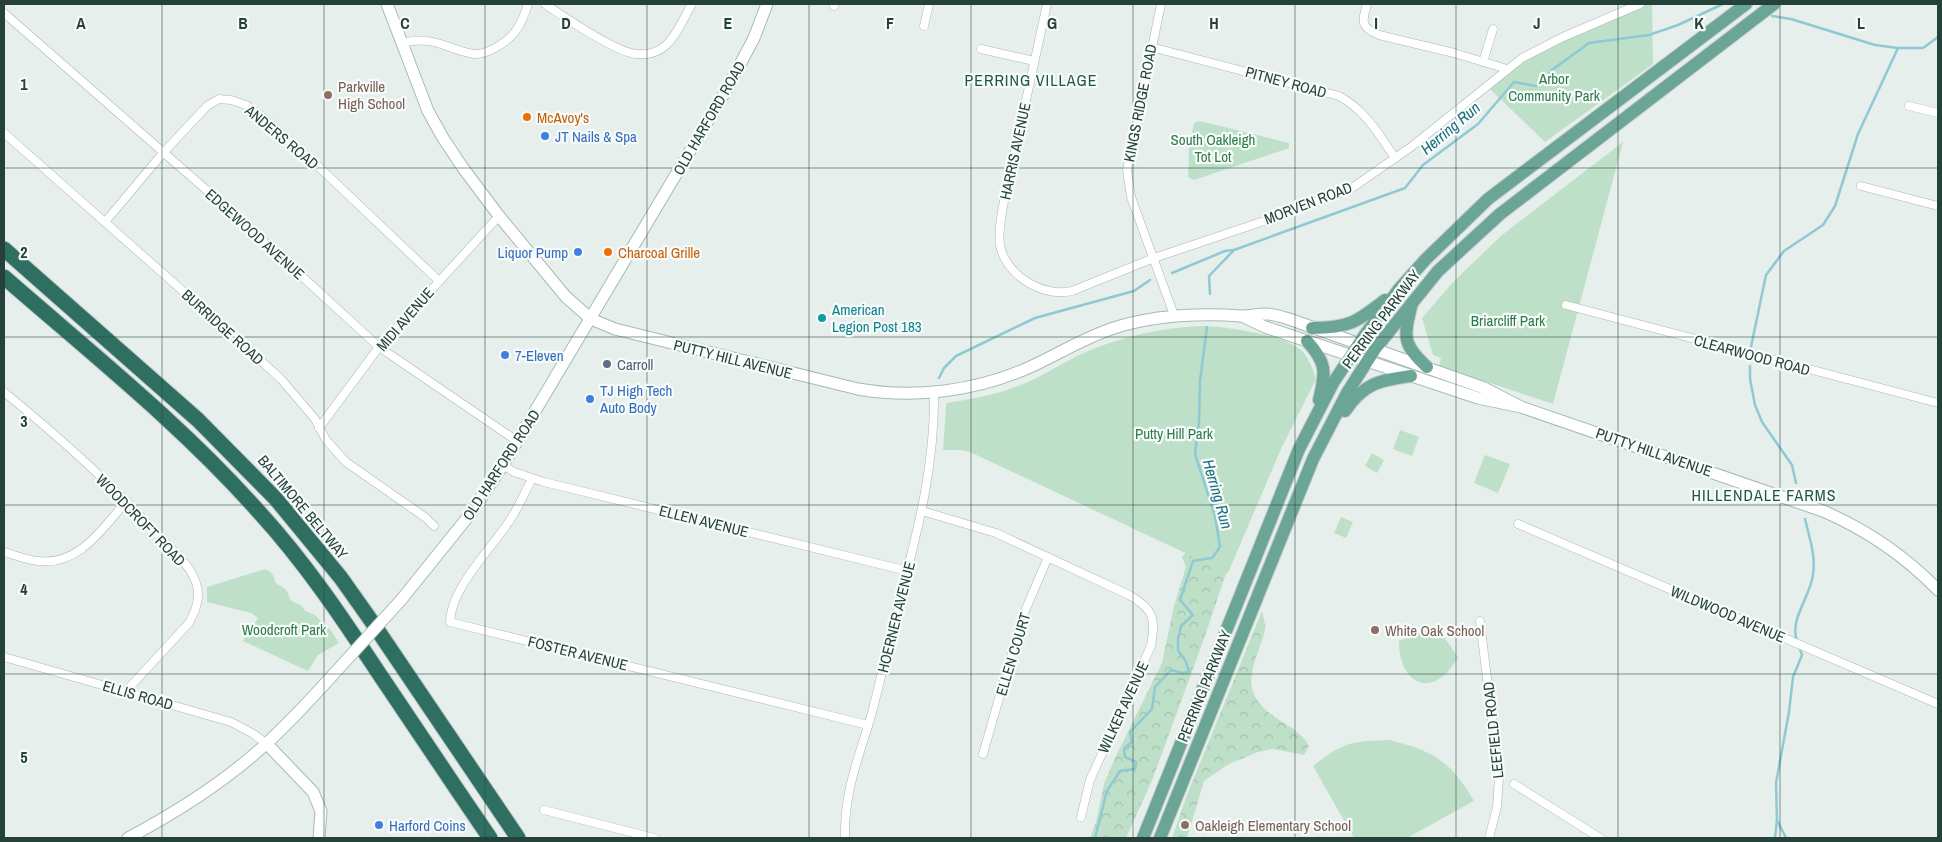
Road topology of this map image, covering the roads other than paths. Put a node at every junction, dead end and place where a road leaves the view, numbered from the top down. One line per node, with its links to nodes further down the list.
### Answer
1 (387, 4): 16 (street, PUTTY HILL AVENUE)
2 (528, 4): 16 (street)
3 (545, 4): 4 (street)
4 (692, 4)
5 (767, 4): 41 (street, OLD HARFORD ROAD)
6 (929, 4): 14 (street)
7 (1046, 4): 19 (street, HARRIS AVENUE)
8 (1161, 4): 17 (street, KINGS RIDGE ROAD)
9 (1367, 4): 20 (street)
10 (1746, 4): 36 (main road, PERRING PARKWAY)
11 (1774, 4): 37 (main road, PERRING PARKWAY)
12 (1636, 6): 21 (street, MORVEN ROAD)
13 (4, 13): 25 (street, EDGEWOOD AVENUE)
14 (924, 26)
15 (1493, 29): 20 (street)
16 (402, 43): 29 (street, PUTTY HILL AVENUE)
17 (1151, 47): 26 (street, PITNEY ROAD); 32 (street, KINGS RIDGE ROAD)
18 (981, 49): 19 (street)
19 (1034, 61): 35 (street, HARRIS AVENUE)
20 (1483, 62): 21 (street)
21 (1507, 69): 26 (street, MORVEN ROAD)
22 (1909, 106): 23 (street)
23 (1938, 113)
24 (4, 133): 30 (street, BURRIDGE ROAD)
25 (164, 153): 30 (street, ANDERS ROAD); 34 (street, ANDERS ROAD); 45 (street, EDGEWOOD AVENUE)
26 (1395, 158): 32 (street, MORVEN ROAD)
27 (1861, 186): 28 (street)
28 (1938, 206)
29 (498, 216): 34 (street, MIDI AVENUE); 41 (street, PUTTY HILL AVENUE)
30 (105, 222): 56 (street, BURRIDGE ROAD)
31 (4, 249): 82 (highway, BALTIMORE BELTWAY)
32 (1154, 258): 35 (street, MORVEN ROAD); 39 (street, KINGS RIDGE ROAD)
33 (4, 278): 81 (highway)
34 (439, 281): 45 (street, MIDI AVENUE)
35 (1033, 286)
36 (1399, 289): 42 (main road); 44 (main road, PERRING PARKWAY)
37 (1412, 301): 46 (main road, PERRING PARKWAY); 49 (main road)
38 (1566, 305): 53 (street, CLEARWOOD ROAD)
39 (1174, 315): 40 (street, PUTTY HILL AVENUE); 51 (street, PUTTY HILL AVENUE)
40 (1242, 316): 42 (street, PUTTY HILL AVENUE); 43 (street, PUTTY HILL AVENUE)
41 (591, 319): 51 (street, PUTTY HILL AVENUE); 57 (street, OLD HARFORD ROAD)
42 (1312, 328): 44 (street, PUTTY HILL AVENUE)
43 (1307, 341): 47 (street, PUTTY HILL AVENUE); 55 (main road)
44 (1359, 344): 46 (street, PUTTY HILL AVENUE); 47 (main road, PERRING PARKWAY)
45 (379, 348): 56 (street, MIDI AVENUE); 57 (street, EDGEWOOD AVENUE)
46 (1375, 349): 48 (main road, PERRING PARKWAY); 49 (street, PUTTY HILL AVENUE)
47 (1351, 355): 48 (street, PUTTY HILL AVENUE); 55 (main road, PERRING PARKWAY)
48 (1367, 361): 50 (street, PUTTY HILL AVENUE); 58 (main road, PERRING PARKWAY)
49 (1427, 368): 54 (street, PUTTY HILL AVENUE)
50 (1410, 376): 54 (street, PUTTY HILL AVENUE); 58 (main road)
51 (934, 392): 62 (street, HOERNER AVENUE)
52 (4, 394): 61 (street, WOODCROFT ROAD)
53 (1938, 403)
54 (1521, 407): 68 (street, PUTTY HILL AVENUE)
55 (1314, 418): 85 (main road, PERRING PARKWAY)
56 (319, 428): 64 (street, BURRIDGE ROAD)
57 (517, 441): 59 (street, OLD HARFORD ROAD)
58 (1313, 459): 86 (main road, PERRING PARKWAY)
59 (502, 465): 60 (street, ELLEN AVENUE); 74 (street, OLD HARFORD ROAD, bridge)
60 (532, 479): 67 (street, ELLEN AVENUE); 73 (street, FOSTER AVENUE)
61 (127, 501): 65 (street); 71 (street, WOODCROFT ROAD)
62 (922, 511): 66 (street); 67 (street, HOERNER AVENUE)
63 (1518, 524): 72 (street, WILDWOOD AVENUE)
64 (434, 526)
65 (4, 552)
66 (1048, 557): 75 (street, ELLEN COURT); 78 (street, WILKER AVENUE)
67 (908, 571): 73 (street, HOERNER AVENUE)
68 (1938, 590)
69 (1480, 621): 87 (street, LEEFIELD ROAD)
70 (4, 657): 71 (street, ELLIS ROAD)
71 (126, 691): 74 (street, ELLIS ROAD)
72 (1938, 704)
73 (868, 725): 84 (street, HOERNER AVENUE)
74 (267, 744): 79 (street, OLD HARFORD ROAD); 80 (street)
75 (982, 754)
76 (1514, 784): 88 (street)
77 (544, 810): 83 (street)
78 (1081, 817)
79 (128, 838)
80 (319, 838)
81 (490, 838)
82 (518, 838)
83 (654, 838)
84 (845, 838)
85 (1143, 838)
86 (1160, 838)
87 (1489, 838)
88 (1600, 838)

